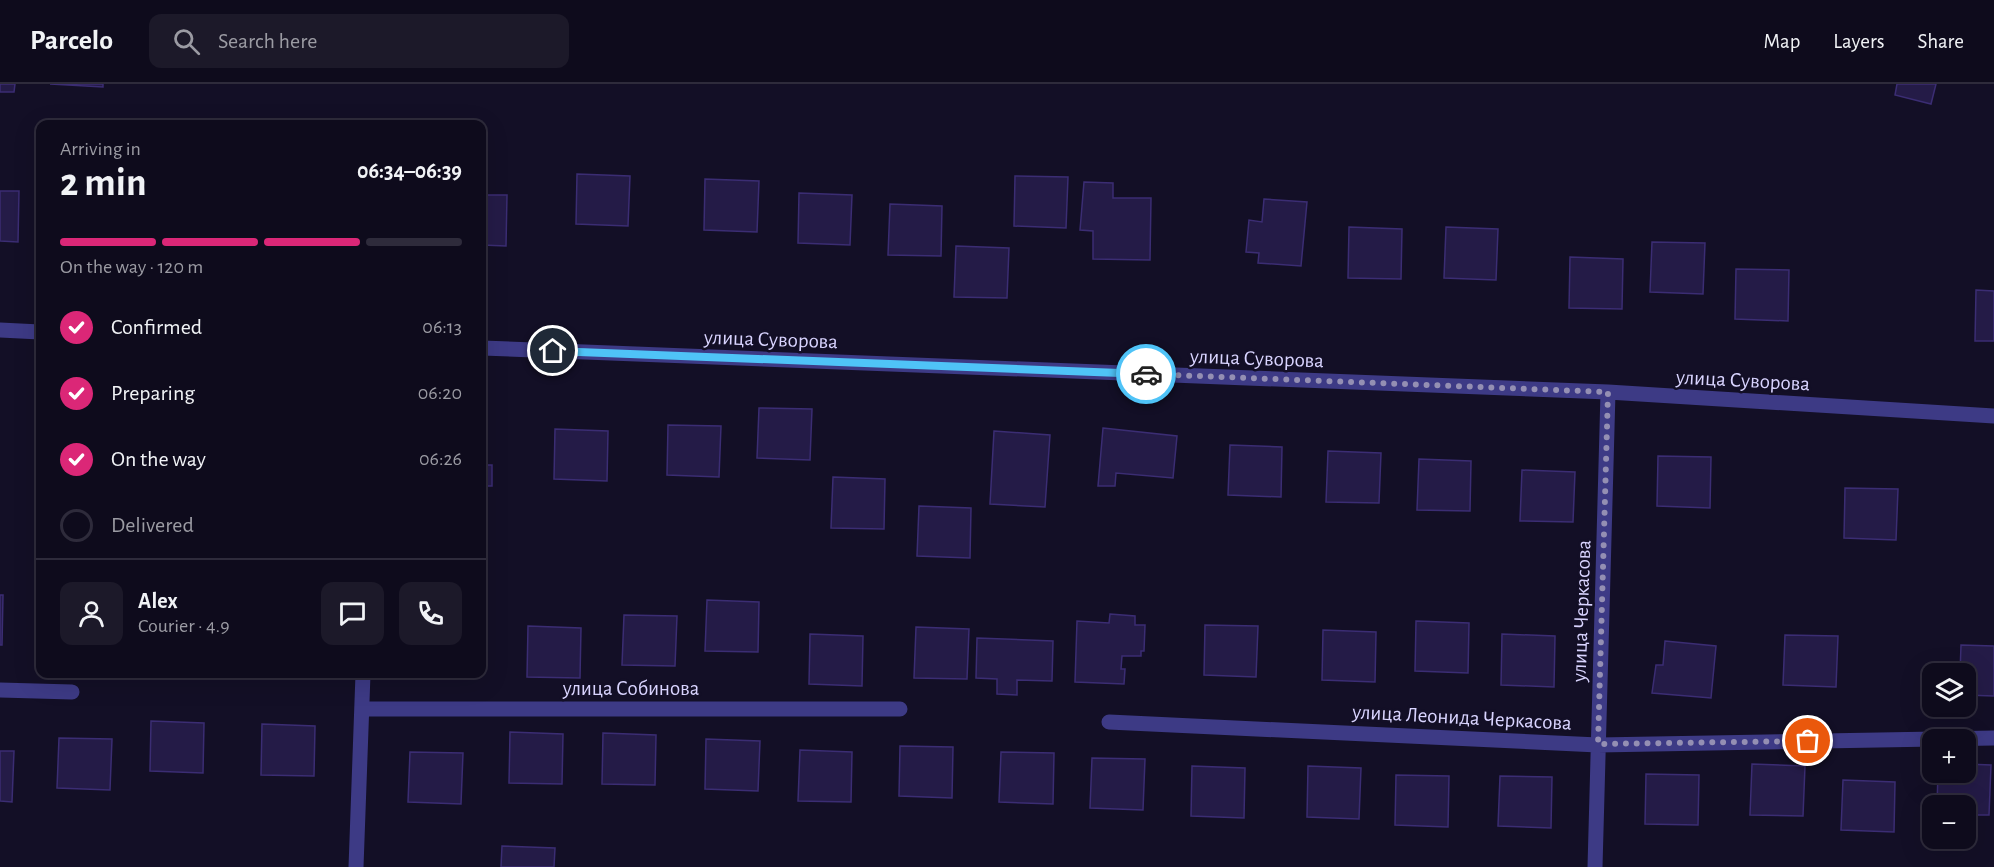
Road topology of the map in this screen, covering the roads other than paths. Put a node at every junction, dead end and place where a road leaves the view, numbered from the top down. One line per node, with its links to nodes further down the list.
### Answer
1 (0, 330): 2 (street)
2 (36, 332)
3 (486, 348): 4 (street, улица Суворова)
4 (1608, 392): 5 (street, улица Суворова); 13 (street, улица Черкасова)
5 (1994, 416)
6 (363, 678): 9 (street)
7 (0, 690): 8 (street)
8 (72, 692)
9 (362, 709): 10 (street, улица Собинова); 14 (street)
10 (900, 709)
11 (1109, 722): 13 (street, улица Леонида Черкасова)
12 (1994, 738): 13 (street, улица Леонида Черкасова)
13 (1598, 744): 15 (street, улица Черкасова)
14 (357, 867)
15 (1595, 867)

